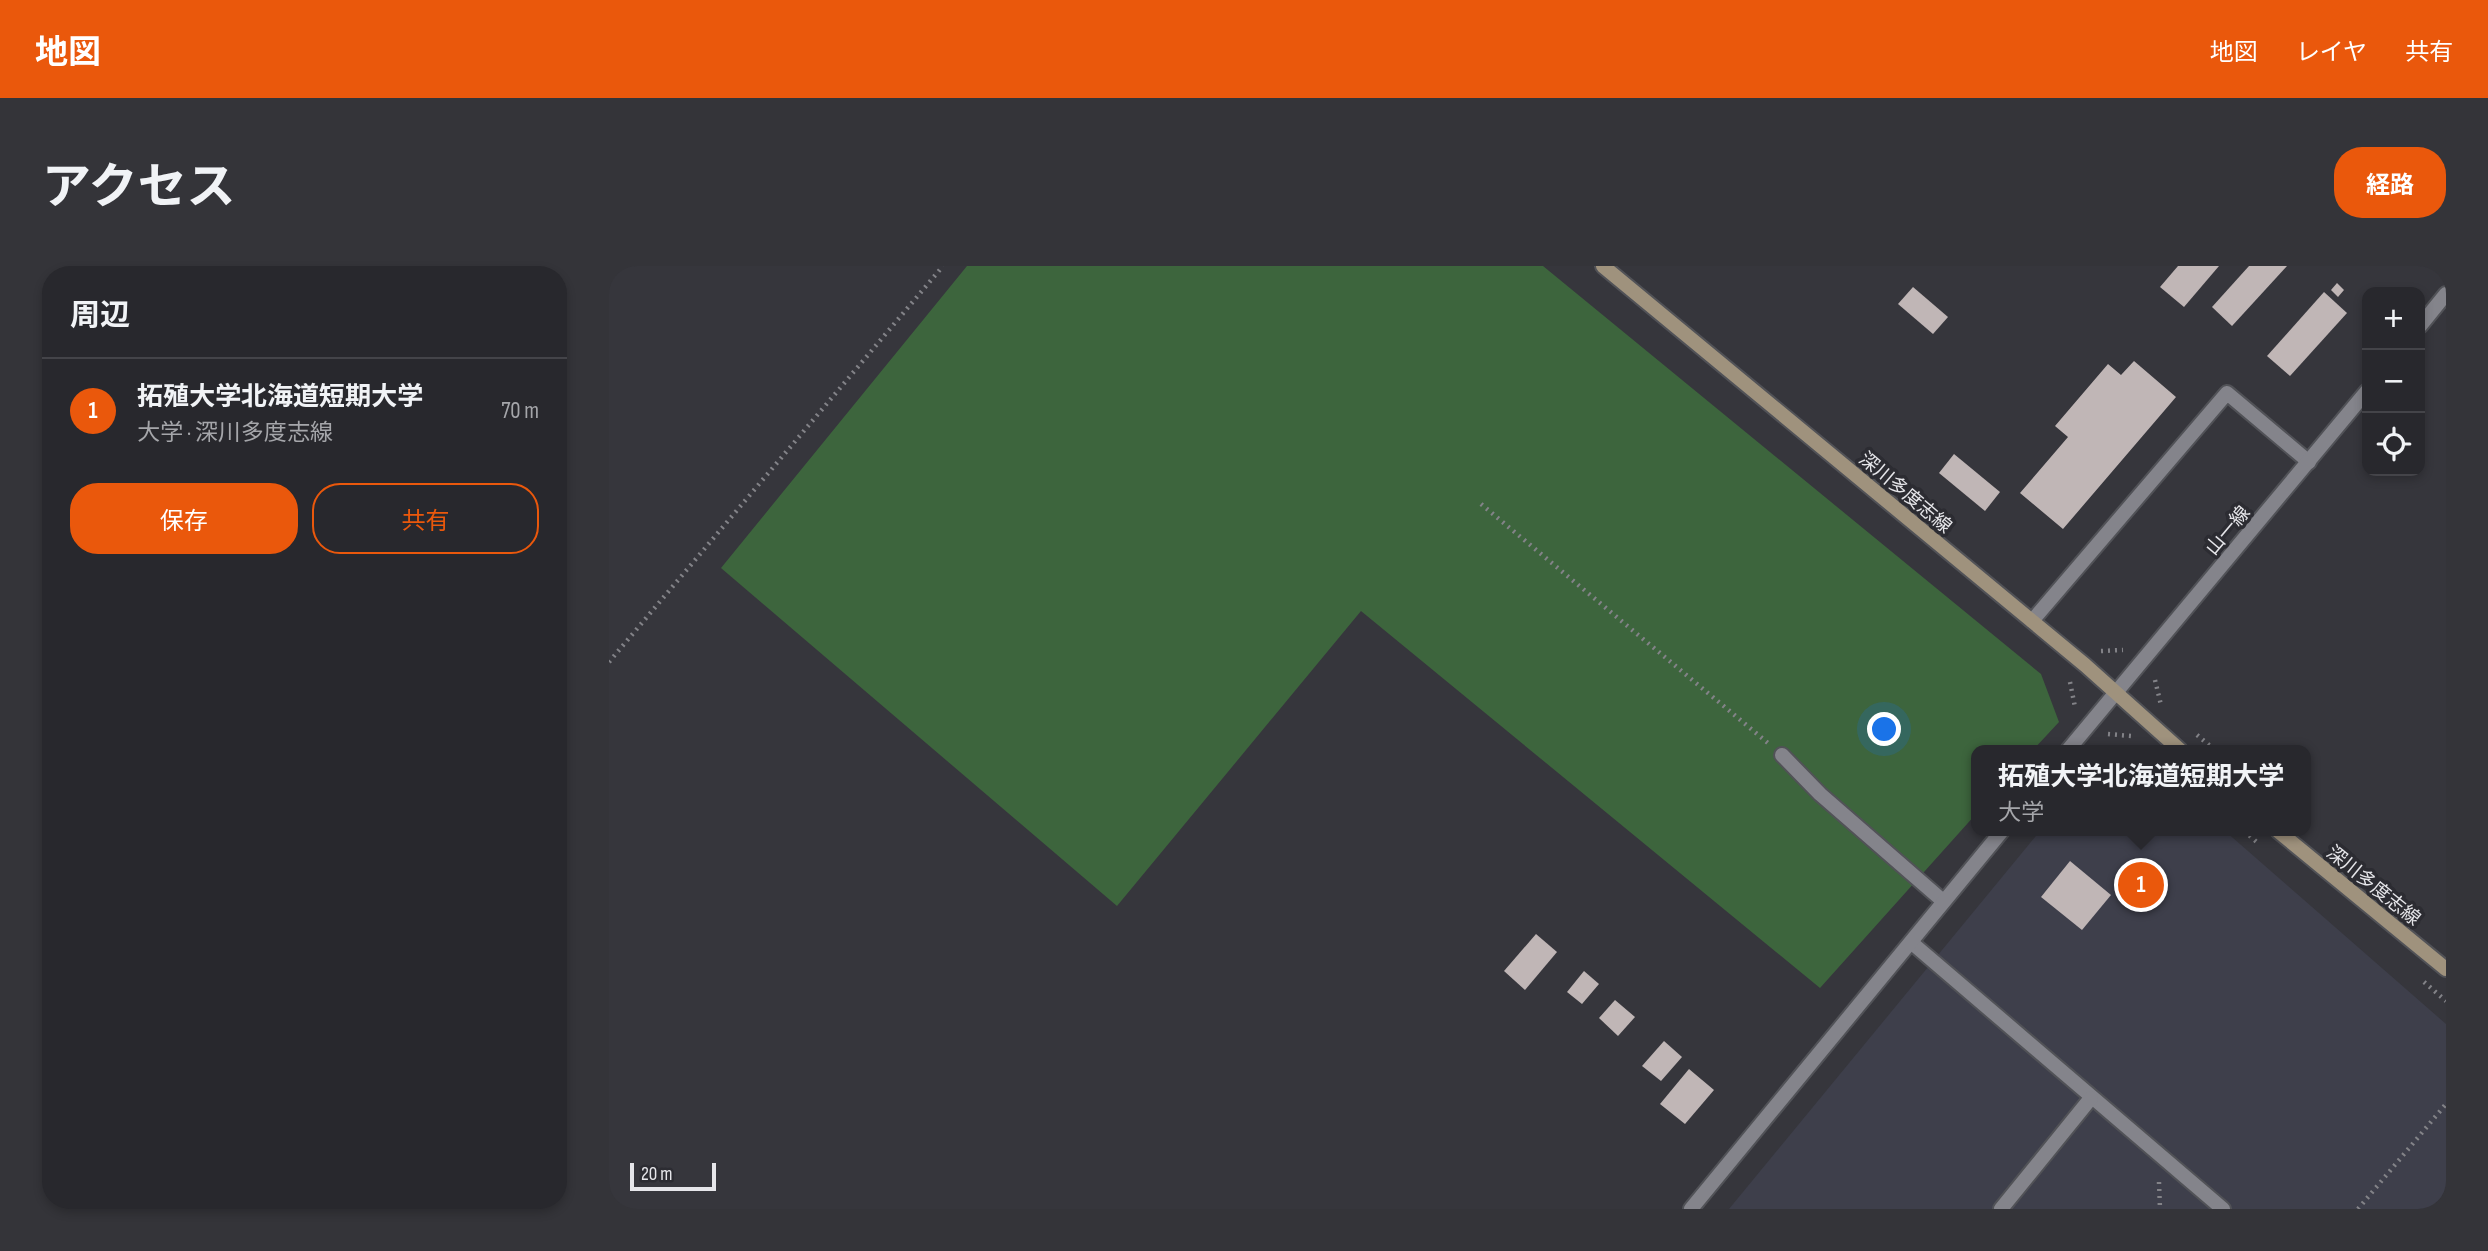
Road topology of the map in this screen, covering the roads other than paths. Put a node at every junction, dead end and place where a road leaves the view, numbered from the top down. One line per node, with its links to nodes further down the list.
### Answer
1 (1604, 266): 6 (main road, 深川多度志線)
2 (2446, 294): 3 (street)
3 (2425, 320)
4 (2362, 397): 5 (street, 山一線)
5 (2309, 462): 6 (street); 7 (street, 山一線)
6 (2032, 621): 7 (main road, 深川多度志線)
7 (2116, 693): 8 (street, 山一線); 9 (main road, 深川多度志線)
8 (2072, 745)
9 (2174, 745)
10 (1782, 755): 13 (street)
11 (1997, 836): 13 (street)
12 (2284, 836): 15 (main road, 深川多度志線)
13 (1943, 901): 14 (street)
14 (1912, 943): 16 (street); 17 (street)
15 (2446, 969)
16 (2091, 1098): 18 (street); 19 (street)
17 (1691, 1209)
18 (2001, 1209)
19 (2224, 1209)

